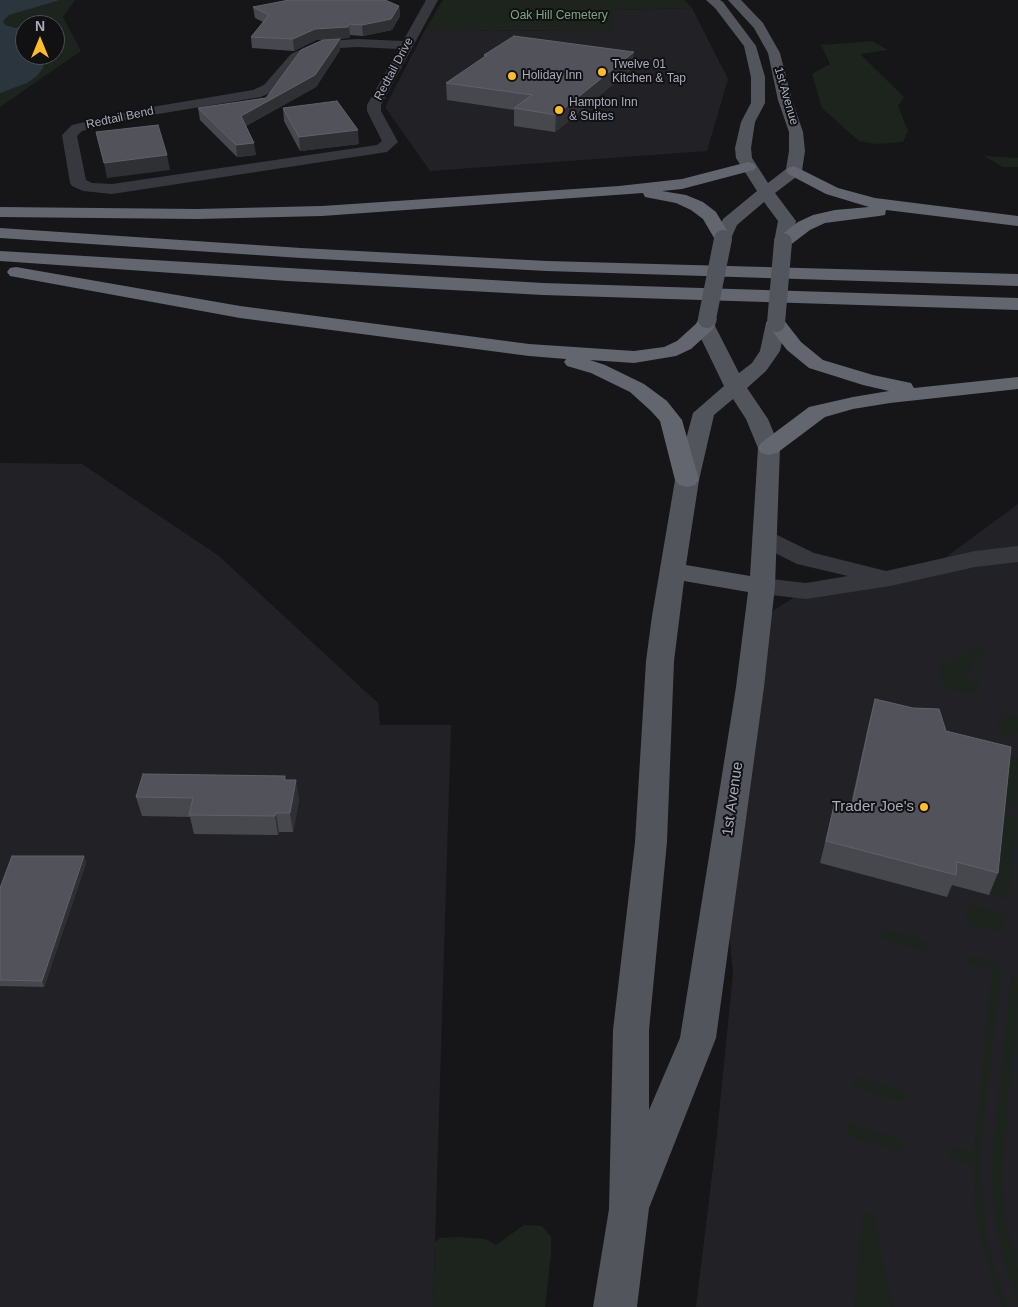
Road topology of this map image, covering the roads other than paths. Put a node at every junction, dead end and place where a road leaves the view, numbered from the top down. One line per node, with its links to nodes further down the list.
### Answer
1 (432, 0): 4 (street, Redtail Drive)
2 (712, 0): 6 (main road, 1st Avenue)
3 (734, 0): 7 (main road, 1st Avenue)
4 (406, 45): 5 (street, Redtail Drive); 5 (street, Redtail Bend)
5 (390, 138)
6 (748, 167): 8 (highway); 9 (main road, 1st Avenue)
7 (794, 171): 9 (main road); 11 (highway)
8 (619, 191): 10 (highway); 14 (highway)
9 (765, 192): 14 (main road); 15 (main road, 1st Avenue)
10 (0, 212)
11 (965, 214): 12 (highway); 15 (highway)
12 (1018, 221)
13 (0, 233): 18 (highway)
14 (723, 239): 20 (main road, bridge)
15 (783, 242): 21 (main road, 1st Avenue, bridge)
16 (0, 256): 19 (highway)
17 (0, 269): 22 (highway)
18 (1018, 280)
19 (1018, 304)
20 (706, 322): 22 (highway); 24 (main road, 1st Avenue)
21 (776, 323): 24 (main road, 1st Avenue); 25 (highway)
22 (529, 350): 27 (highway)
23 (1018, 383): 25 (highway)
24 (734, 386): 26 (main road, 1st Avenue); 27 (main road, 1st Avenue)
25 (938, 392): 26 (highway)
26 (769, 448): 28 (main road, 1st Avenue)
27 (687, 480): 30 (main road, 1st Avenue)
28 (764, 538): 31 (street); 32 (main road, 1st Avenue)
29 (1018, 554): 31 (street)
30 (673, 572): 32 (main road); 33 (main road, 1st Avenue)
31 (890, 578): 32 (street)
32 (762, 586): 33 (main road, 1st Avenue)
33 (629, 1209): 34 (main road, 1st Avenue)
34 (615, 1307)

